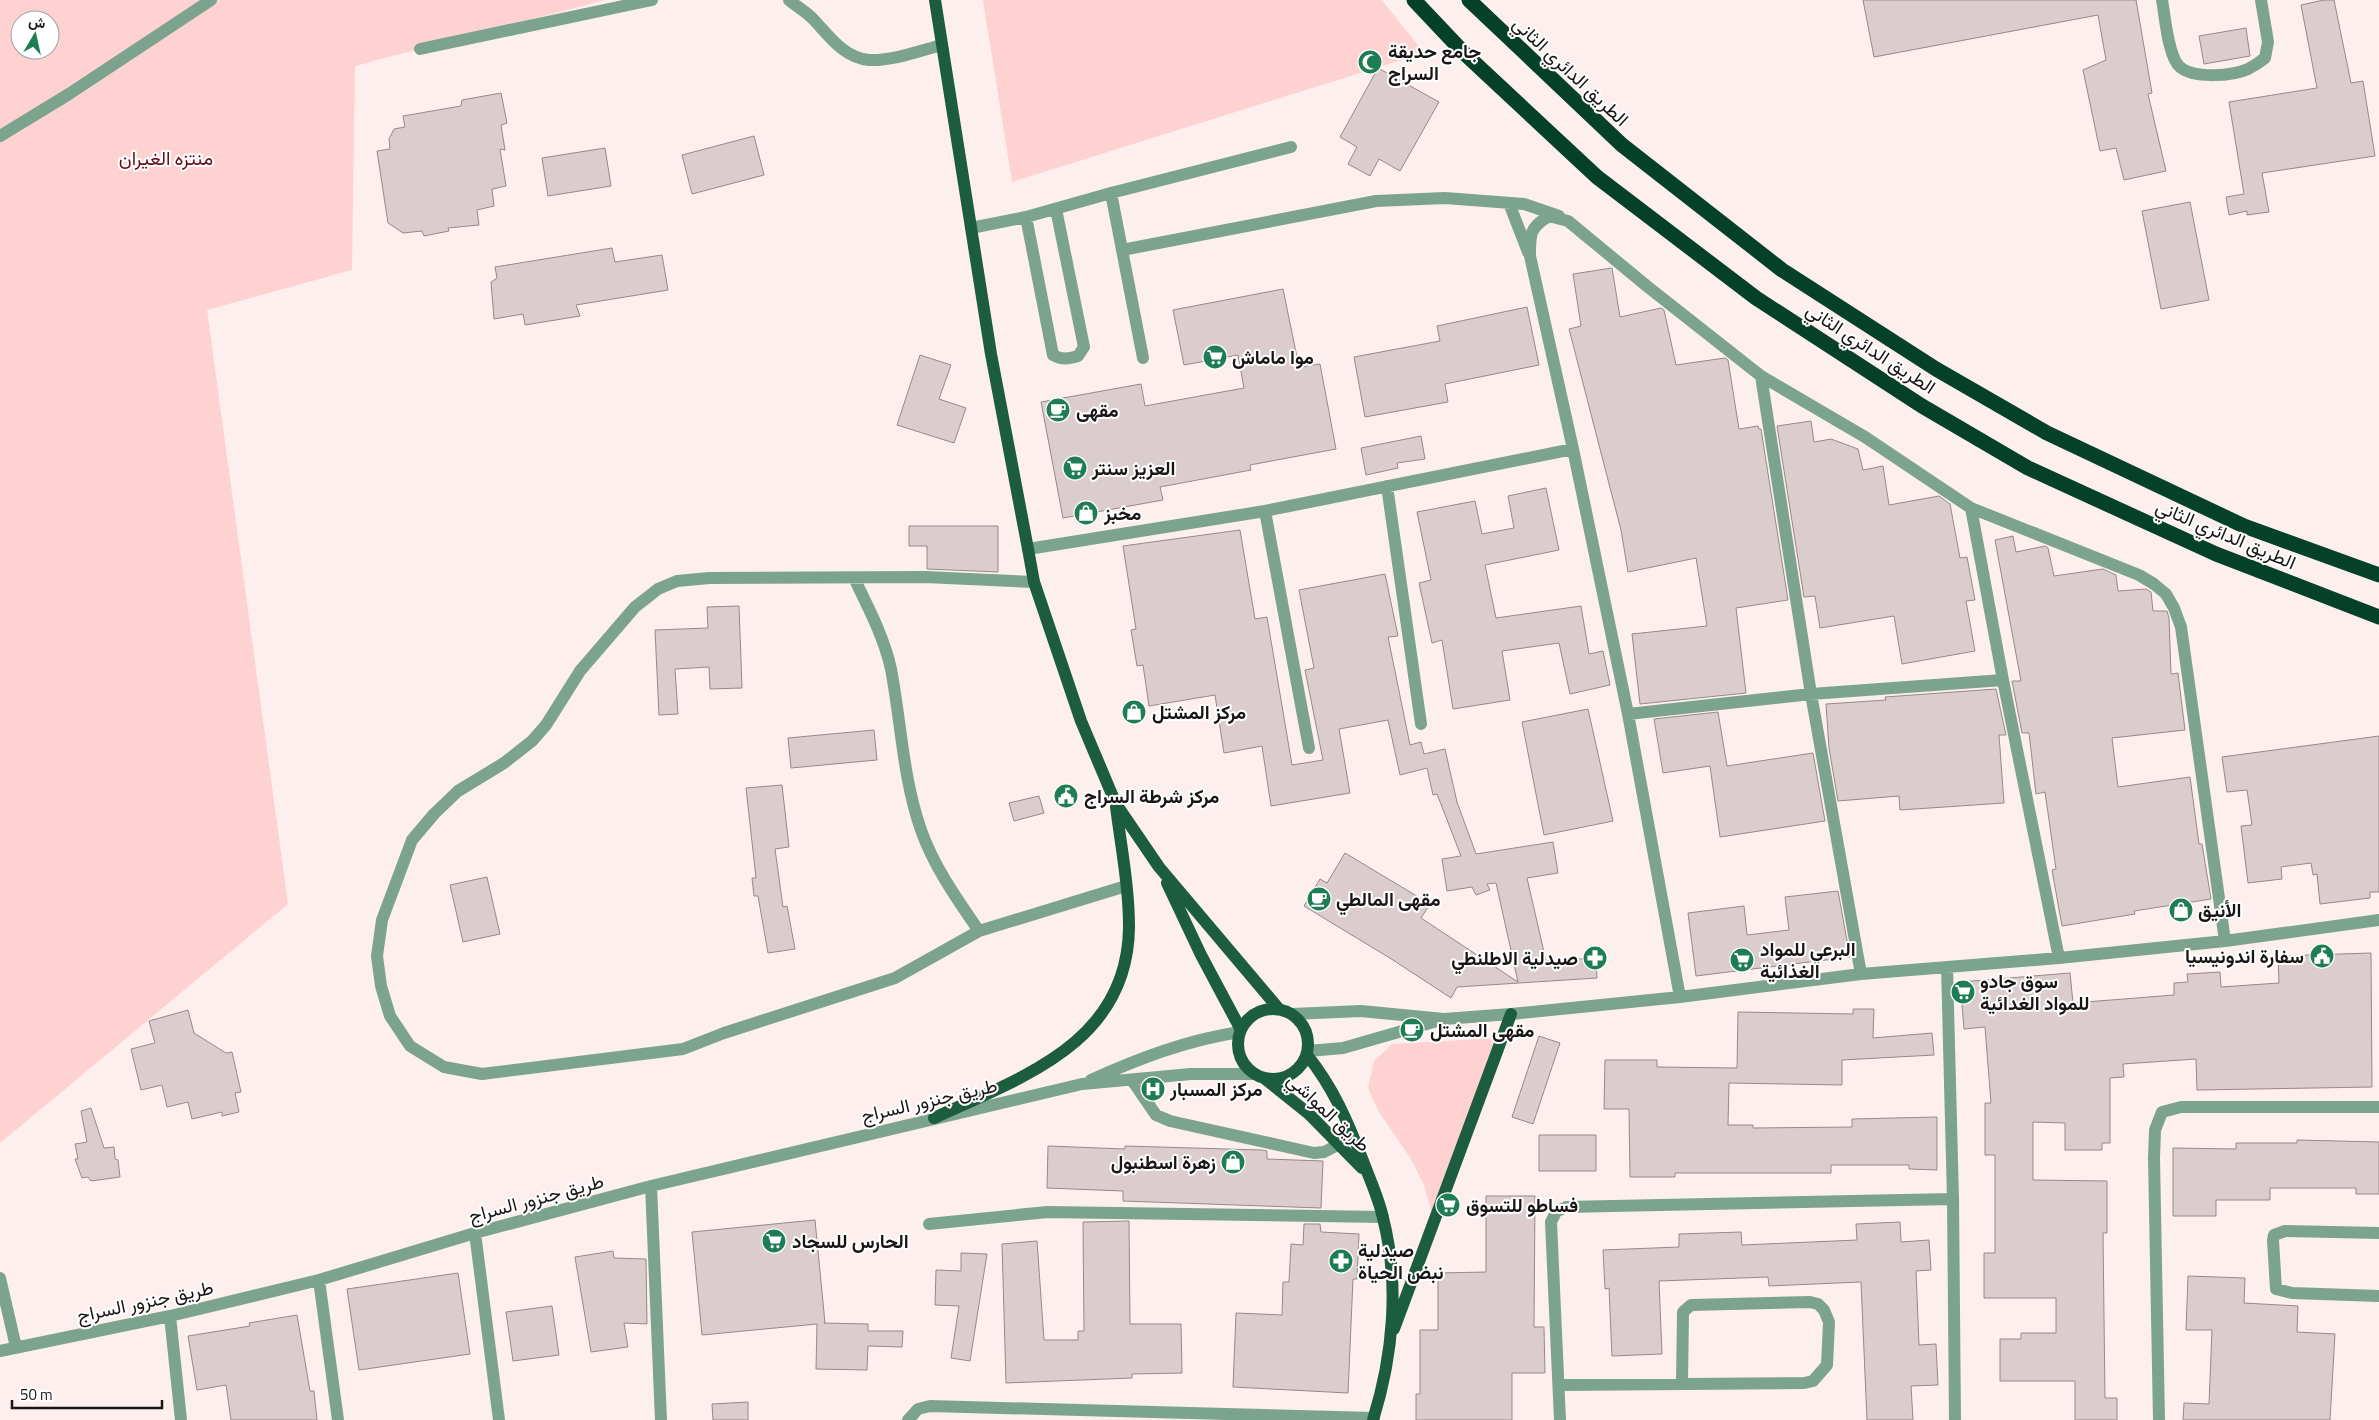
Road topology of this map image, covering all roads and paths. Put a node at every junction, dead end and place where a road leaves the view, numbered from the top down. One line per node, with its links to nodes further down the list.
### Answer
1 (211, 0): 11 (street)
2 (652, 0): 10 (street)
3 (789, 0): 9 (street)
4 (935, 0): 9 (main road)
5 (1414, 0): 31 (highway, الطريق الدائري الثاني)
6 (1469, 0): 28 (highway, الطريق الدائري الثاني)
7 (2162, 0): 8 (street)
8 (2262, 0)
9 (942, 45): 18 (main road)
10 (420, 49)
11 (0, 136)
12 (1291, 148): 13 (street)
13 (1111, 193): 15 (street); 19 (street)
14 (1509, 203): 17 (street); 19 (street); 20 (street)
15 (1056, 209): 16 (street); 16 (street)
16 (1026, 217): 18 (street)
17 (1568, 221): 20 (street); 22 (street)
18 (971, 228): 27 (main road)
19 (1122, 250): 21 (street)
20 (1530, 256): 23 (street)
21 (1144, 358)
22 (1760, 376): 25 (street); 33 (street)
23 (1573, 449): 24 (street); 34 (street)
24 (1387, 486): 26 (street); 35 (street)
25 (1972, 508): 32 (street); 42 (street)
26 (1265, 511): 27 (street); 36 (street)
27 (1028, 549): 30 (main road)
28 (2379, 575)
29 (854, 578): 30 (street); 41 (street); 41 (street)
30 (1034, 582): 37 (main road)
31 (2379, 617)
32 (2003, 680): 33 (street); 43 (street)
33 (1811, 694): 34 (street); 45 (street)
34 (1628, 714): 46 (street)
35 (1420, 724)
36 (1309, 748)
37 (1116, 804): 38 (main road); 39 (main road)
38 (1159, 867): 47 (main road); 51 (main road)
39 (1126, 886): 41 (street); 57 (main road)
40 (2379, 920): 42 (street)
41 (979, 931)
42 (2225, 941): 43 (street)
43 (2059, 958): 44 (street)
44 (1948, 967): 45 (street); 61 (street)
45 (1861, 974): 46 (street)
46 (1680, 997): 49 (street)
47 (1279, 1009): 48 (main road); 51 (main road)
48 (1292, 1014): 50 (street); 52 (main road)
49 (1510, 1014): 50 (street); 70 (main road)
50 (1444, 1019): 52 (street)
51 (1240, 1031): 53 (main road); 55 (street, طريق جنزور السراج)
52 (1308, 1053): 53 (main road); 59 (main road, طريق المواشي)
53 (1260, 1076): 54 (street, طريق جنزور السراج); 58 (main road, طريق المواشي)
54 (1132, 1080): 55 (street, طريق جنزور السراج); 58 (street)
55 (1082, 1084): 57 (street, طريق جنزور السراج)
56 (2379, 1107): 83 (street)
57 (934, 1118): 60 (street, طريق جنزور السراج)
58 (1340, 1144): 59 (main road, طريق المواشي)
59 (1367, 1174): 62 (main road, طريق المواشي)
60 (650, 1186): 64 (street, طريق جنزور السراج); 79 (street)
61 (1953, 1199): 74 (street); 82 (street)
62 (1383, 1217): 63 (street); 70 (main road, طريق المواشي)
63 (929, 1224)
64 (475, 1233): 67 (street, طريق جنزور السراج); 78 (street)
65 (2379, 1233): 68 (street)
66 (0, 1278): 71 (street)
67 (319, 1280): 69 (street, طريق جنزور السراج); 77 (street)
68 (2379, 1296)
69 (170, 1316): 71 (street, طريق جنزور السراج); 76 (street)
70 (1391, 1338): 75 (main road, طريق المواشي)
71 (16, 1348): 72 (street, طريق جنزور السراج)
72 (0, 1351)
73 (1682, 1384): 73 (street); 74 (street)
74 (1559, 1385): 81 (street)
75 (1374, 1419): 80 (street)
76 (181, 1420)
77 (338, 1420)
78 (499, 1420)
79 (661, 1420)
80 (908, 1420)
81 (1560, 1420)
82 (1955, 1420)
83 (2158, 1420)

